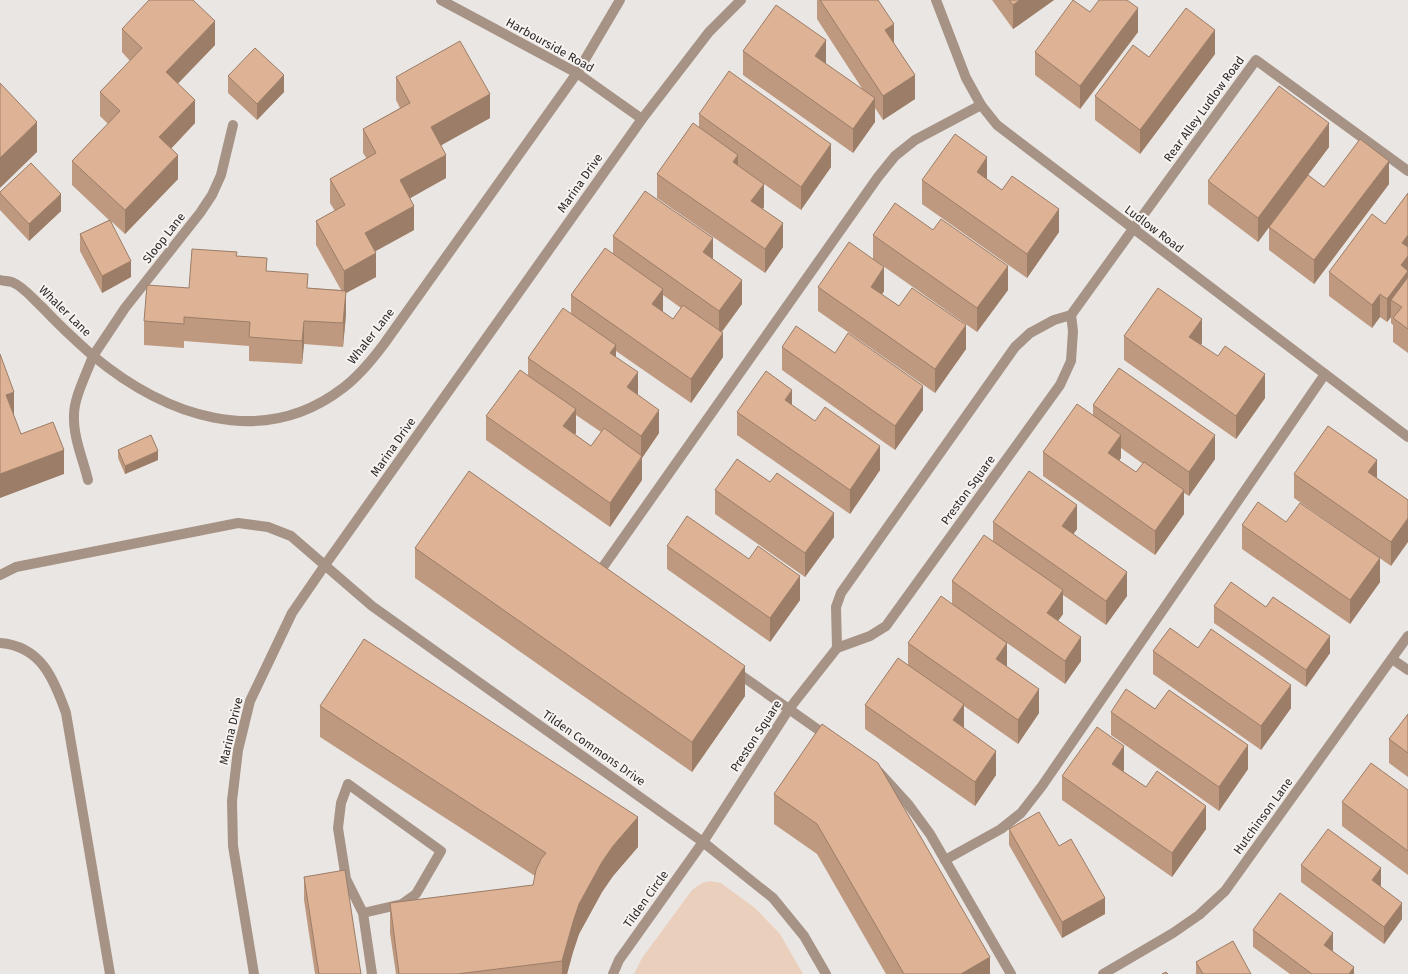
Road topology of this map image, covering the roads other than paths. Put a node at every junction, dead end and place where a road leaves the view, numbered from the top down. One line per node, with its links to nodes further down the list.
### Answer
1 (441, 0): 5 (street, Harbourside Road)
2 (620, 0): 5 (street, Whaler Lane)
3 (741, 0): 7 (street, Marina Drive)
4 (936, 0): 6 (street, Ludlow Road)
5 (578, 73): 7 (street, Harbourside Road); 13 (street, Whaler Lane)
6 (981, 105): 10 (street, Ludlow Road); 18 (street)
7 (642, 119): 17 (street, Marina Drive)
8 (233, 125): 13 (street, Sloop Lane)
9 (1408, 171): 10 (street, Rear Alley Ludlow Road)
10 (1134, 229): 12 (street); 14 (street, Ludlow Road)
11 (0, 280): 13 (street, Whaler Lane)
12 (1071, 315): 22 (street); 22 (street, Preston Square)
13 (93, 356): 16 (street, Sloop Lane)
14 (1325, 374): 15 (street, Ludlow Road); 30 (street)
15 (1408, 437)
16 (88, 480)
17 (325, 565): 19 (street, Tilden Commons Drive); 29 (street, Tilden Commons Drive); 33 (street, Marina Drive)
18 (598, 574)
19 (0, 575)
20 (1408, 636): 23 (street, Hutchinson Lane)
21 (0, 643): 32 (street)
22 (837, 648): 26 (street, Preston Square)
23 (1392, 659): 25 (street); 38 (street, Hutchinson Lane)
24 (725, 664): 26 (street)
25 (1408, 670)
26 (789, 709): 27 (street); 29 (street, Preston Square)
27 (838, 744)
28 (870, 766): 30 (street)
29 (703, 842): 35 (street, Tilden Circle); 36 (street, Tilden Commons Drive)
30 (945, 860): 37 (street)
31 (363, 913): 31 (street); 34 (street)
32 (110, 974)
33 (254, 974)
34 (372, 974)
35 (613, 974)
36 (826, 974)
37 (1011, 974)
38 (1103, 974)

